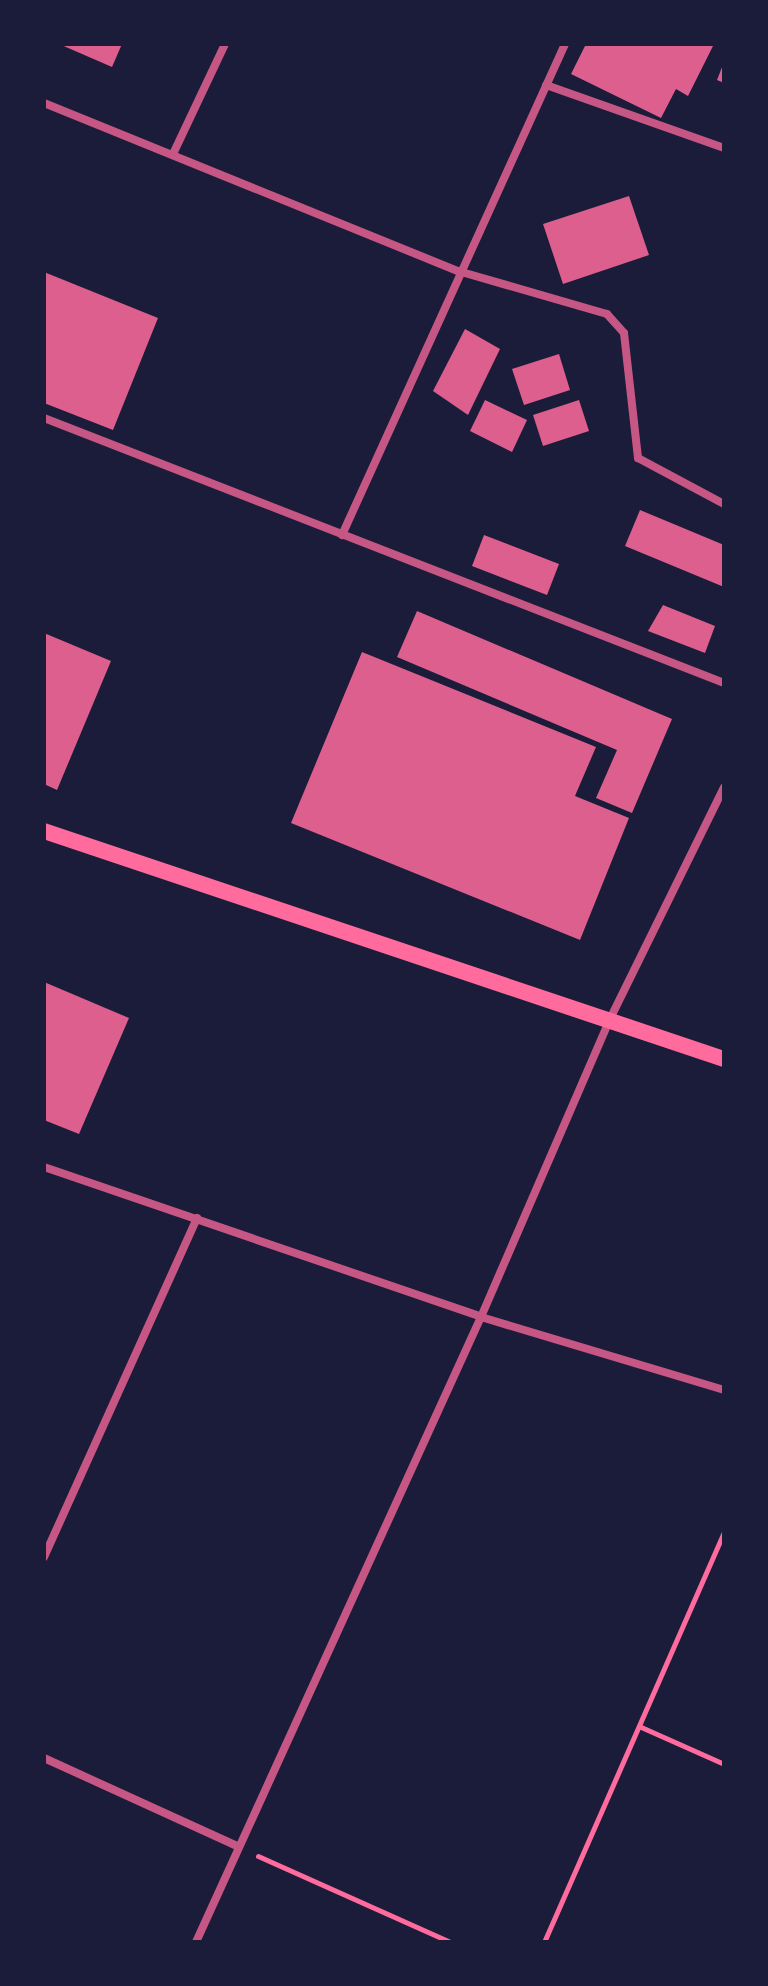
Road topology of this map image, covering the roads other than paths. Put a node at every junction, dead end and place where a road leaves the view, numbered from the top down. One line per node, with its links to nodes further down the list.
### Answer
1 (225, 44): 6 (street)
2 (565, 44): 3 (street)
3 (546, 85): 5 (street); 7 (street)
4 (44, 103): 6 (street)
5 (724, 148)
6 (173, 154): 7 (street)
7 (458, 271): 9 (street); 10 (street)
8 (44, 418): 10 (street)
9 (724, 504)
10 (342, 535): 11 (street)
11 (724, 683)
12 (724, 787): 14 (street)
13 (44, 831): 14 (main road)
14 (610, 1019): 15 (main road); 18 (street)
15 (724, 1059)
16 (44, 1167): 17 (street)
17 (197, 1218): 18 (street); 20 (street)
18 (481, 1317): 19 (street); 22 (street)
19 (724, 1390)
20 (44, 1557)
21 (44, 1758): 22 (street)
22 (239, 1847): 23 (street)
23 (196, 1942)

